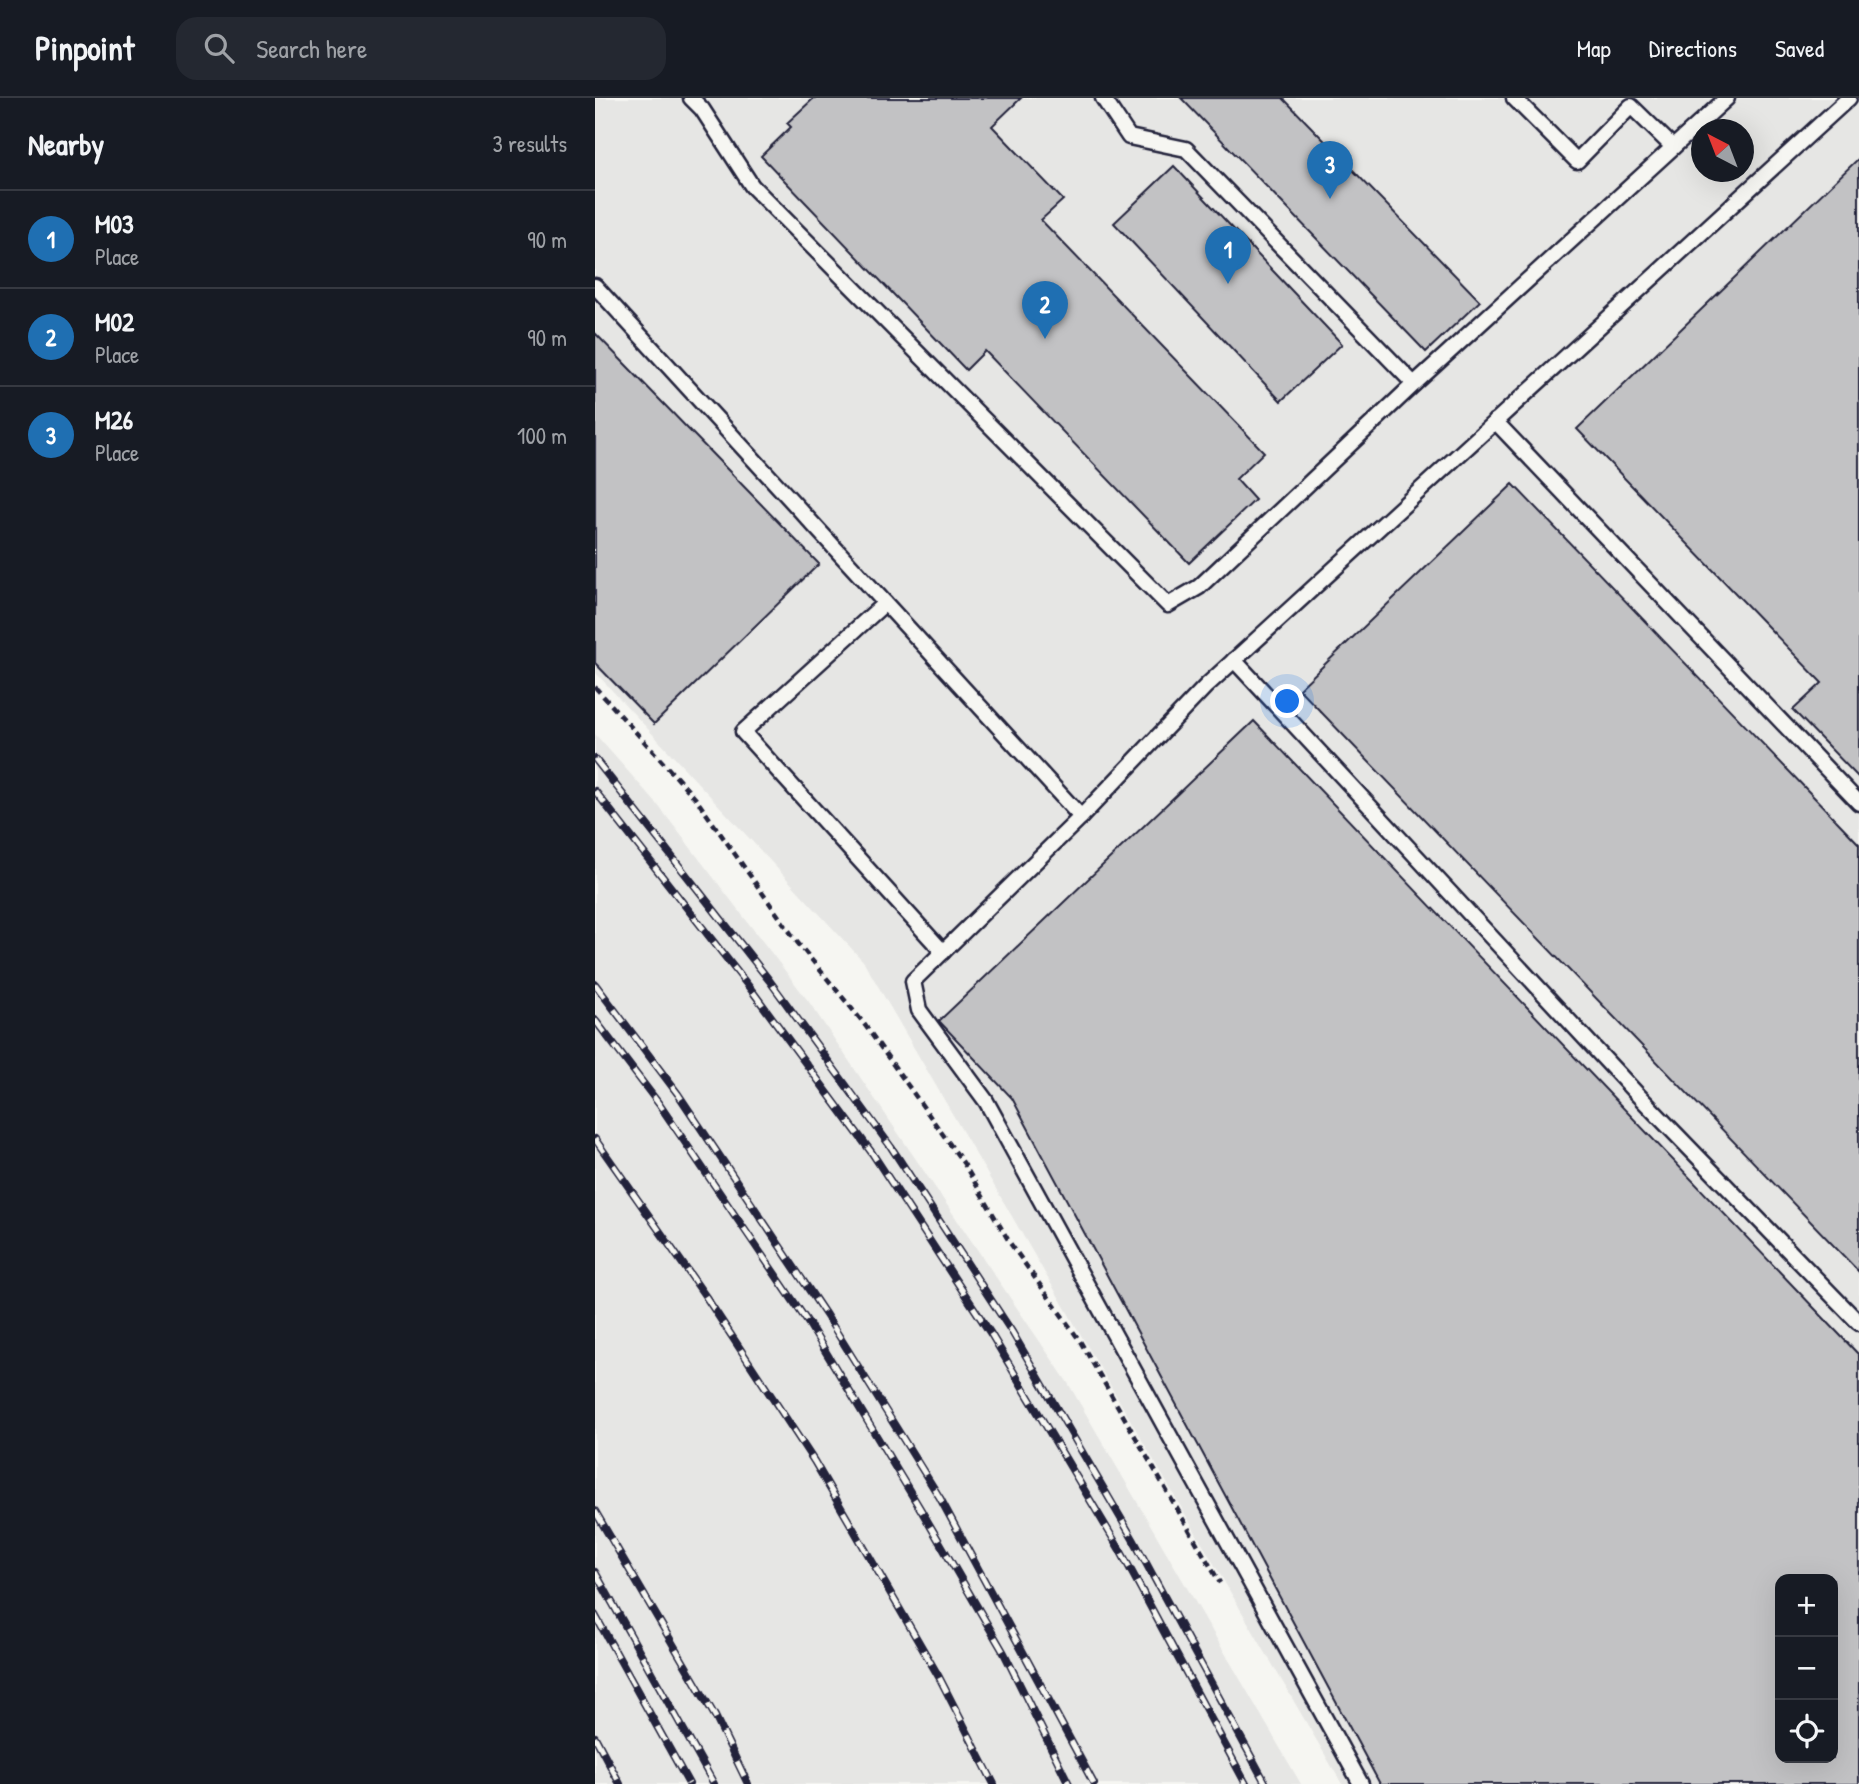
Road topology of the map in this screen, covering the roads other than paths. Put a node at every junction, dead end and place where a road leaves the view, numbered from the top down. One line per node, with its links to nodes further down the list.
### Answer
1 (1103, 98): 8 (lane)
2 (1514, 98): 6 (lane)
3 (1727, 98): 6 (lane)
4 (1849, 98): 9 (lane)
5 (696, 100): 8 (lane)
6 (1673, 147): 8 (lane)
7 (595, 286): 10 (lane)
8 (1414, 384)
9 (1495, 421): 11 (lane); 12 (lane)
10 (885, 603): 13 (lane); 14 (lane)
11 (1234, 660): 13 (lane); 15 (lane)
12 (1859, 803)
13 (1081, 817): 14 (lane)
14 (943, 951): 16 (lane)
15 (1859, 1324)
16 (1361, 1784)

